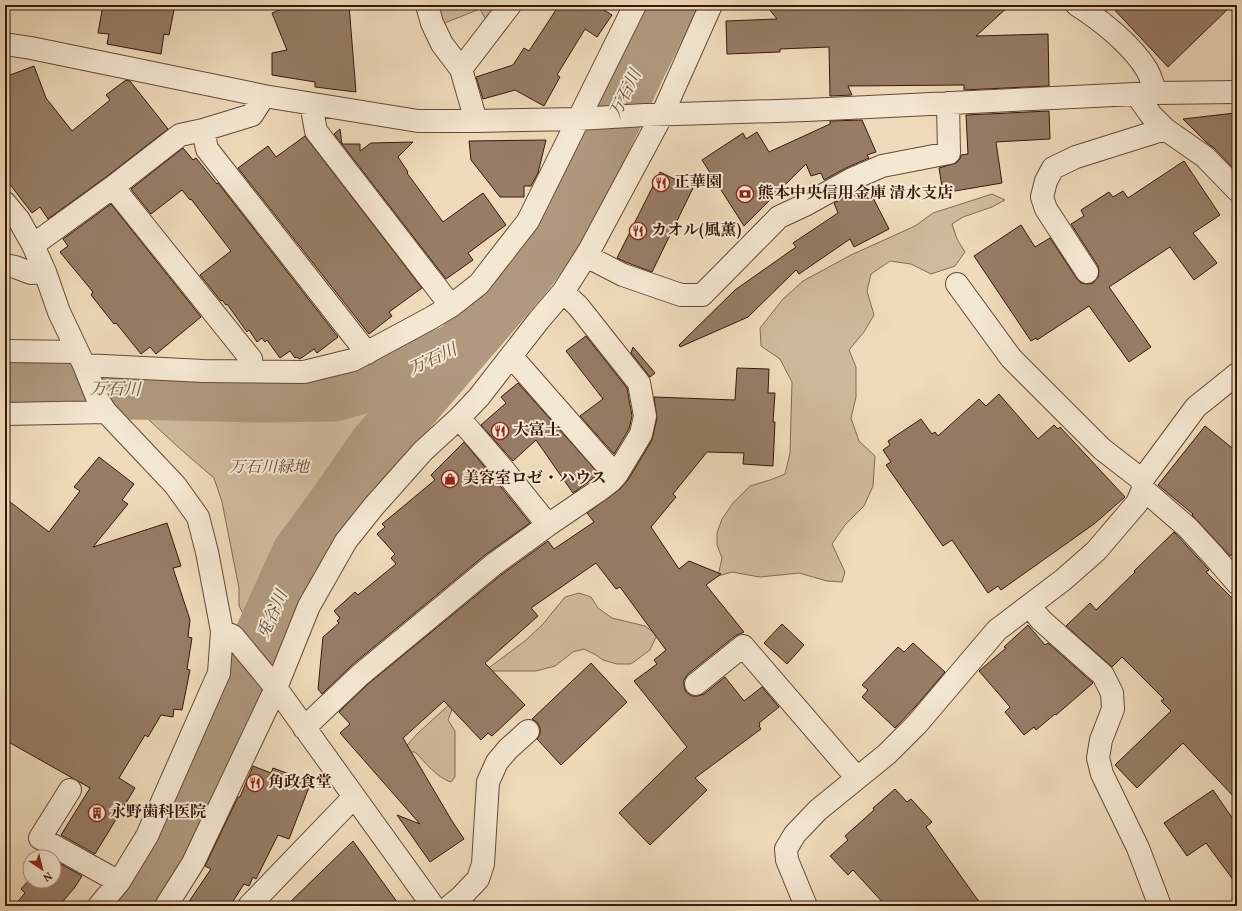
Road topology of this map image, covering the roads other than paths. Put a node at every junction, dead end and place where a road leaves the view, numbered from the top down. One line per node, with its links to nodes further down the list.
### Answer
1 (427, 5): 7 (street)
2 (510, 5): 7 (street)
3 (635, 5): 14 (street)
4 (711, 5): 13 (street)
5 (1077, 5): 9 (street)
6 (5, 44): 10 (street)
7 (461, 69): 15 (street)
8 (1237, 92): 9 (street)
9 (1146, 94): 11 (street); 16 (street)
10 (264, 96): 12 (street); 17 (street)
11 (948, 103): 13 (street); 22 (street)
12 (311, 104): 15 (street); 28 (street)
13 (653, 115): 14 (street); 22 (street)
14 (584, 118): 15 (street); 28 (street)
15 (476, 121)
16 (1165, 129): 19 (street); 25 (street)
17 (203, 130): 18 (street); 30 (street)
18 (113, 187): 21 (street); 33 (street)
19 (1237, 190)
20 (5, 204): 21 (street)
21 (33, 245): 24 (street)
22 (586, 256): 27 (street)
23 (5, 264): 24 (street)
24 (45, 272): 32 (street)
25 (1087, 272)
26 (957, 284): 39 (street)
27 (563, 292): 31 (street); 38 (street)
28 (451, 306): 30 (street)
29 (5, 351): 32 (street)
30 (367, 353): 33 (street)
31 (511, 356): 37 (street); 38 (street)
32 (83, 365): 33 (street); 35 (street)
33 (252, 371)
34 (1237, 374): 39 (street)
35 (102, 406): 36 (street); 43 (street)
36 (5, 414)
37 (459, 418): 40 (street); 45 (street)
38 (617, 474): 40 (street)
39 (1142, 485): 41 (street); 42 (street)
40 (548, 525): 46 (street)
41 (1237, 583)
42 (1030, 606): 48 (street); 58 (street)
43 (222, 631): 45 (street); 51 (street)
44 (696, 684): 48 (street)
45 (276, 688): 46 (street); 53 (street)
46 (304, 728): 50 (street)
47 (528, 731): 56 (street)
48 (857, 778): 57 (street)
49 (70, 790): 51 (street)
50 (354, 797): 54 (street); 55 (street)
51 (120, 882): 52 (street)
52 (99, 906)
53 (166, 906)
54 (248, 906)
55 (433, 906)
56 (450, 906)
57 (806, 906)
58 (1160, 906)

